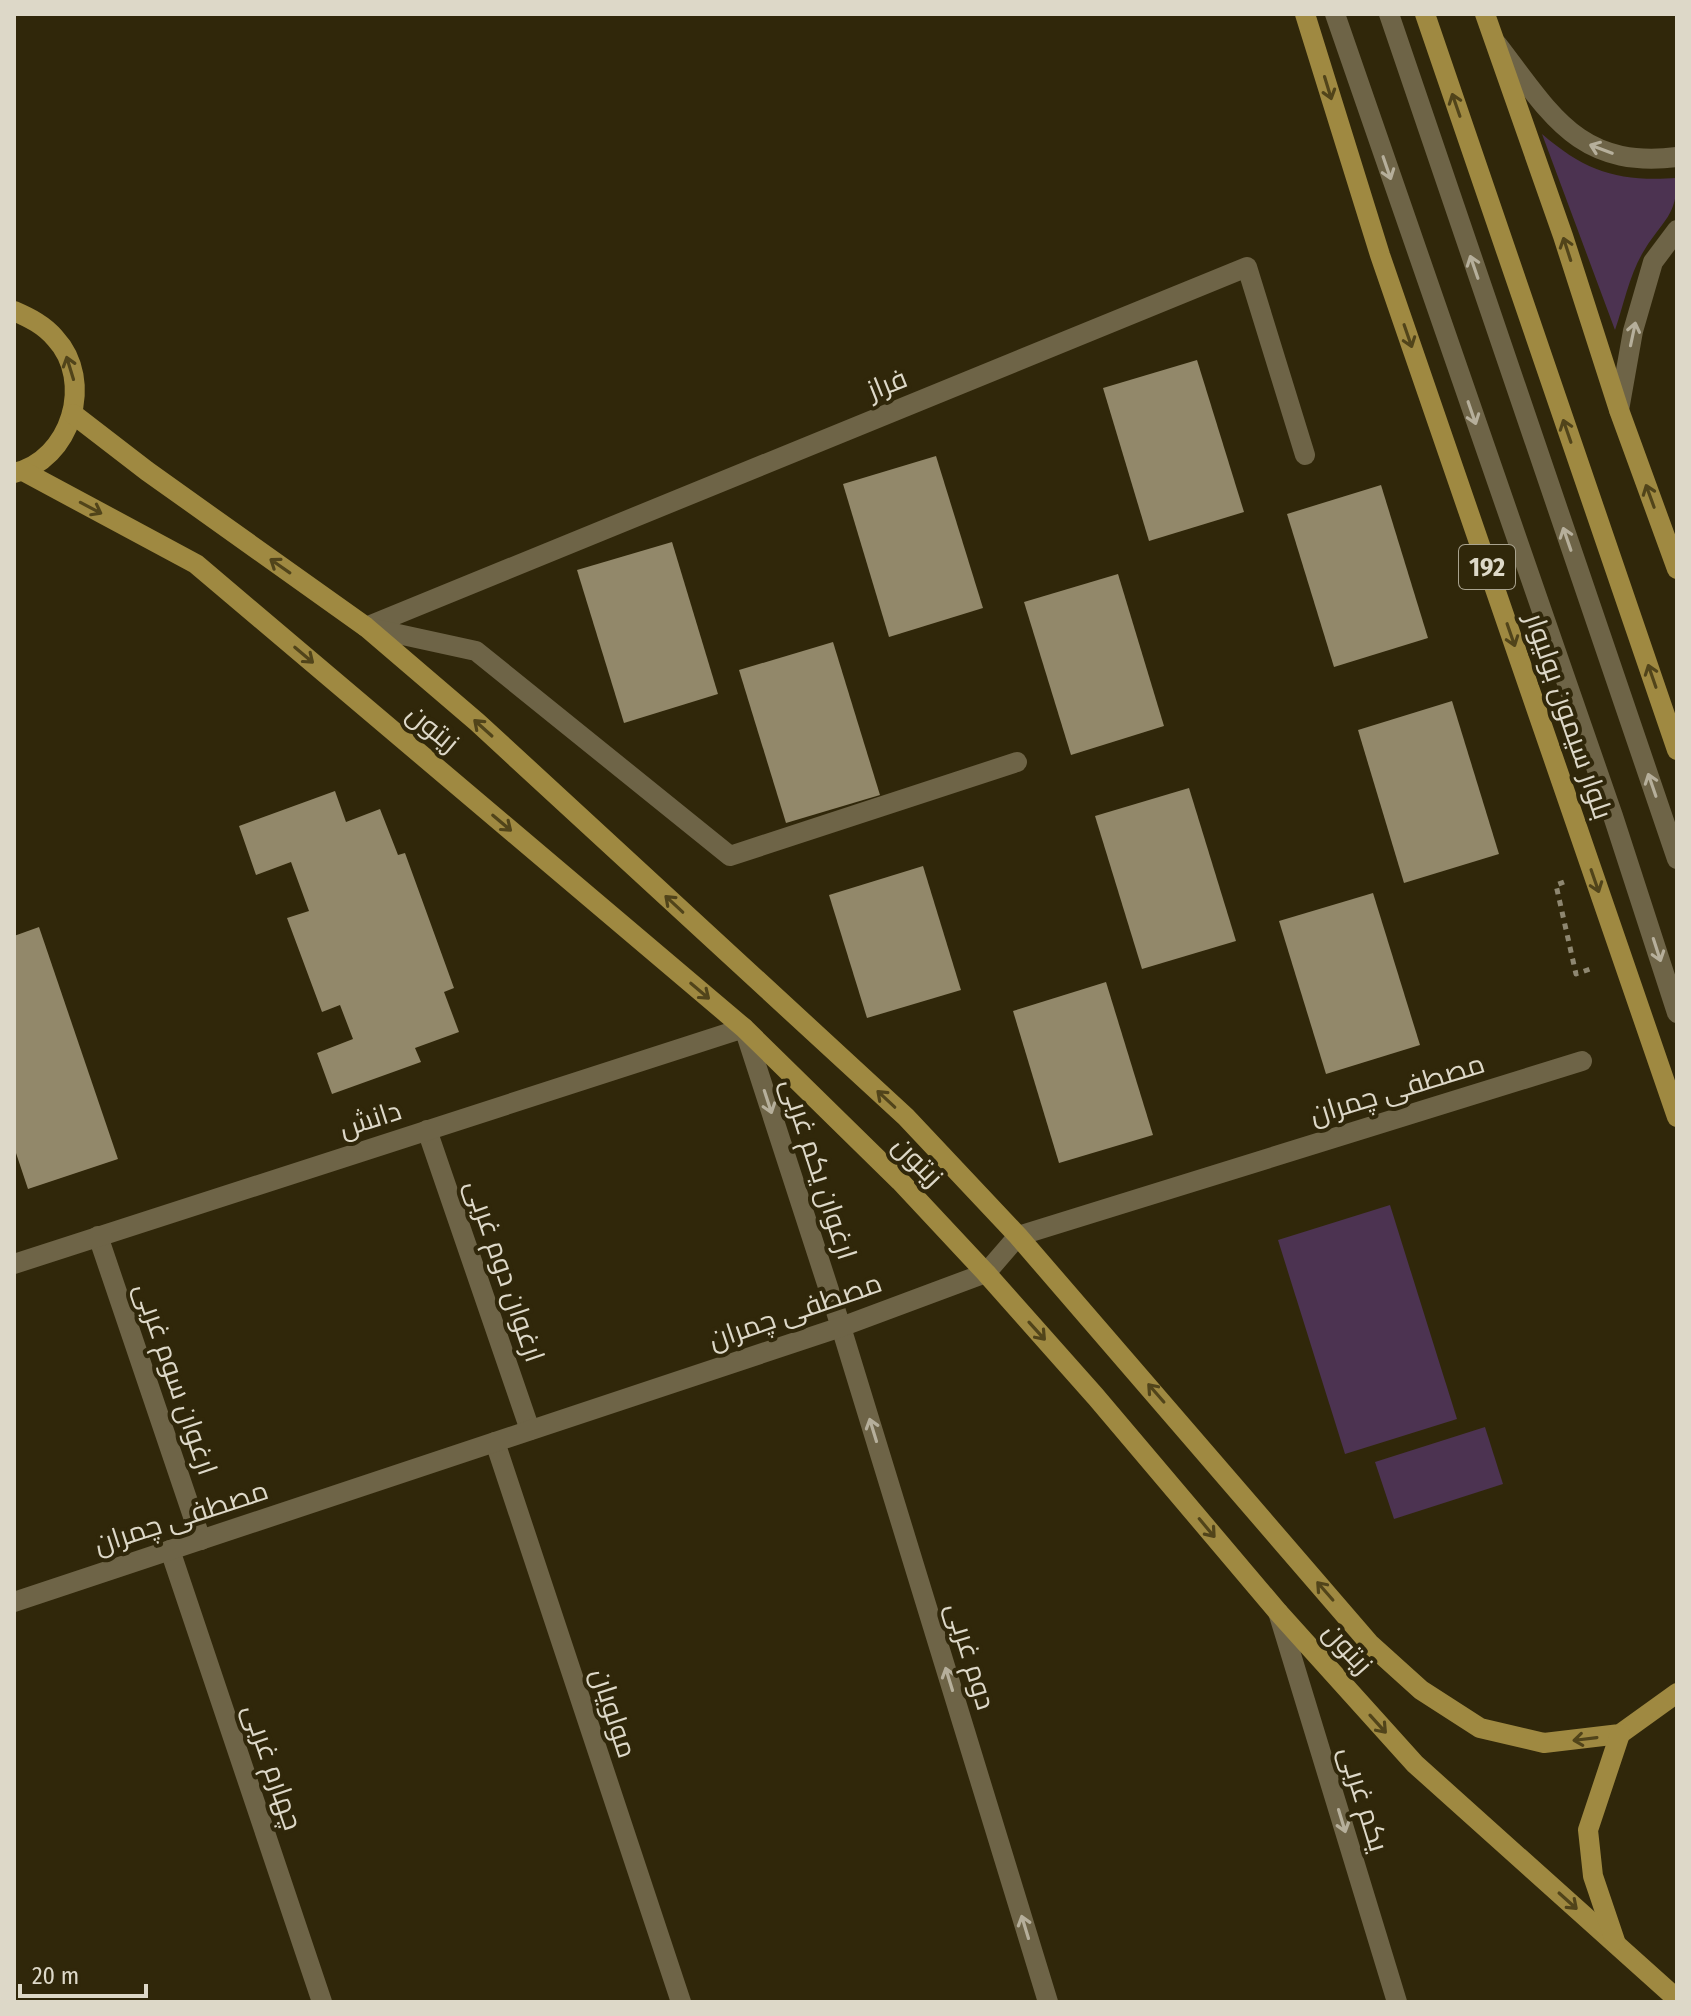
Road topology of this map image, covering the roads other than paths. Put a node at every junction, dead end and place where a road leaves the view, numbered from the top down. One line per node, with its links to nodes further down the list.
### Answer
1 (1305, 14): 22 (main road, بلوار سیمون بولیوار / 192, one-way to 22)
2 (1335, 14): 19 (street, one-way to 19)
3 (1389, 14): 18 (street, one-way to 3)
4 (1425, 14): 16 (main road, one-way to 4)
5 (1485, 14): 6 (main road)
6 (1494, 40): 7 (street, one-way to 6); 10 (main road, one-way to 6)
7 (1677, 157)
8 (1677, 230): 10 (street, one-way to 8)
9 (14, 311): 11 (main road, one-way to 9)
10 (1619, 410): 14 (main road, one-way to 10)
11 (73, 414): 13 (main road); 15 (main road, زیتون, one-way to 11)
12 (1305, 455): 15 (street, فراز)
13 (18, 472): 20 (main road, زیتون, one-way to 20)
14 (1677, 569)
15 (366, 627): 17 (street); 25 (main road, زیتون, one-way to 15)
16 (1677, 750)
17 (1017, 762)
18 (1677, 859)
19 (1677, 1013)
20 (744, 1028): 23 (street, دانش); 27 (main road, زیتون); 28 (street, ارغوان یکم غربی, one-way to 28)
21 (1582, 1061): 25 (street, مصطفی چمران)
22 (1677, 1117)
23 (427, 1130): 24 (street, دانش); 29 (street, ارغوان دوم غربی)
24 (98, 1236): 26 (street, دانش); 31 (street, ارغوان سوم غربی)
25 (1018, 1236): 27 (street, مصطفی چمران); 36 (main road, زیتون, one-way to 25)
26 (14, 1264)
27 (986, 1273): 28 (street, مصطفی چمران); 34 (main road, زیتون, one-way to 34)
28 (841, 1327): 29 (street, مصطفی چمران); 41 (street, دوم غربی, one-way to 28)
29 (530, 1430): 30 (street, مصطفی چمران)
30 (495, 1442): 31 (street, مصطفی چمران); 40 (street, مولویان)
31 (201, 1540): 32 (street, مصطفی چمران)
32 (170, 1550): 33 (street, مصطفی چمران); 39 (street, چهارم غربی)
33 (14, 1602)
34 (1278, 1612): 37 (main road, زیتون, one-way to 37); 42 (street, یکم غربی, one-way to 42)
35 (1677, 1693): 36 (main road, زیتون)
36 (1620, 1734): 37 (main road)
37 (1616, 1943): 38 (main road, زیتون)
38 (1677, 1999)
39 (322, 2002)
40 (681, 2002)
41 (1048, 2002)
42 (1397, 2002)

